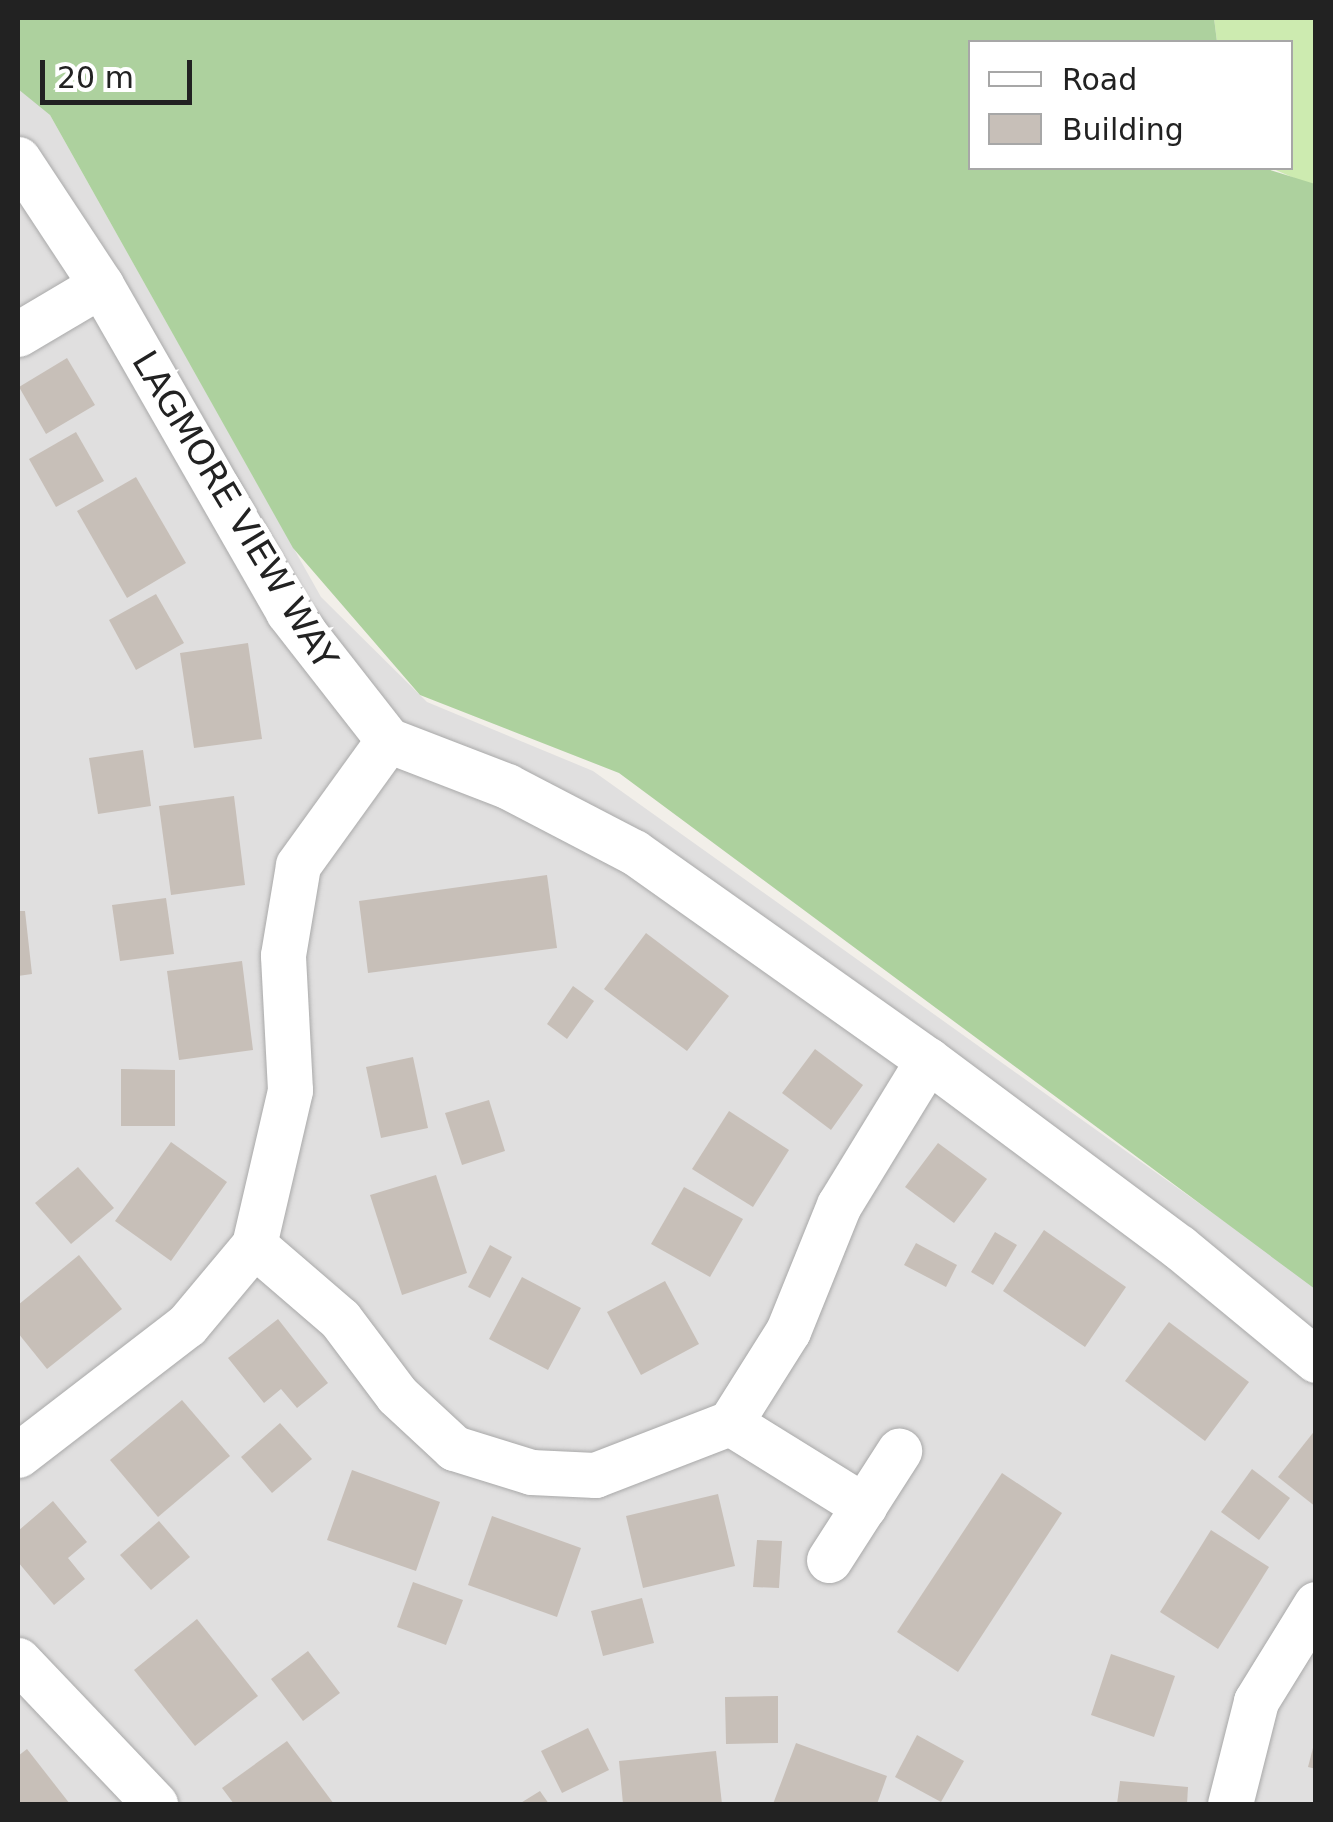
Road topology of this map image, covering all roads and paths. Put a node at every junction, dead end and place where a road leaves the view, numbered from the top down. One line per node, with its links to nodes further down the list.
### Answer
1 (18, 159): 2 (street, LAGMORE VIEW WAY)
2 (101, 285): 3 (street); 4 (street, LAGMORE VIEW WAY)
3 (18, 334)
4 (388, 740): 5 (street); 6 (street)
5 (928, 1060): 7 (street); 8 (street)
6 (254, 1245): 8 (street); 10 (street)
7 (1316, 1360)
8 (730, 1424): 11 (street)
9 (900, 1451): 11 (street)
10 (18, 1455)
11 (864, 1506): 12 (street)
12 (829, 1560)
13 (1316, 1604): 16 (street)
14 (18, 1660): 15 (street)
15 (155, 1804)
16 (1230, 1804)

